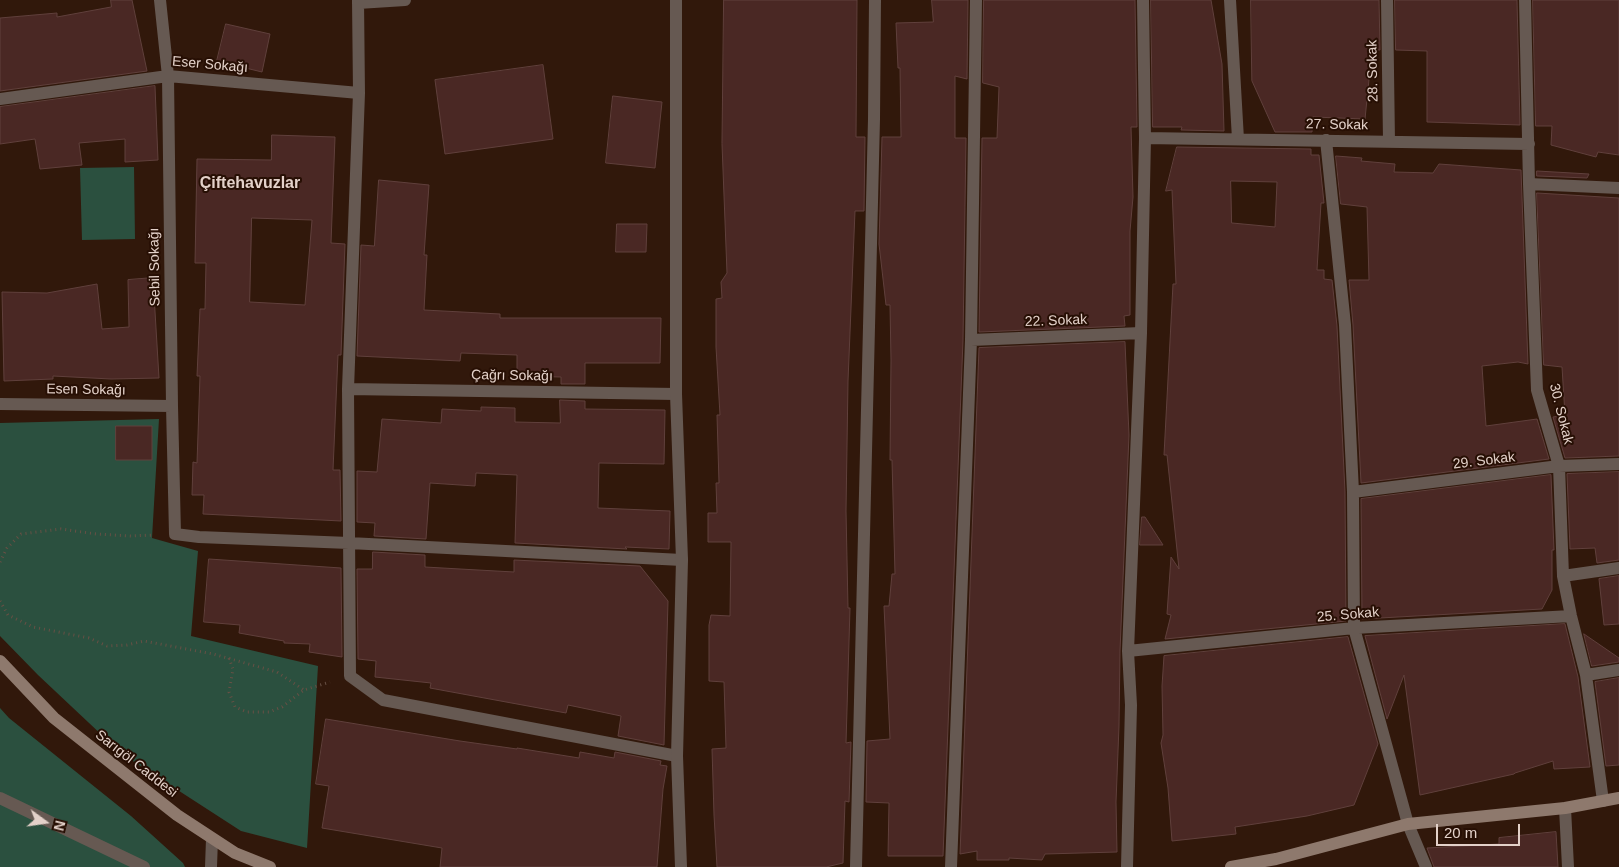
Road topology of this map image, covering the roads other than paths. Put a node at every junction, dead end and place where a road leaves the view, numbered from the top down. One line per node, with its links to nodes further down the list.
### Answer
1 (160, 0): 11 (street, Sebil Sokağı)
2 (405, 0): 10 (street)
3 (676, 0): 24 (street)
4 (875, 0): 52 (street)
5 (976, 0): 22 (street)
6 (1143, 0): 14 (street)
7 (1230, 0): 15 (street)
8 (1387, 0): 17 (street, 28. Sokak)
9 (1525, 0): 18 (street, 30. Sokak)
10 (358, 1): 12 (street)
11 (168, 76): 12 (street, Eser Sokağı); 13 (street, Eser Sokağı); 26 (street, Sebil Sokağı)
12 (359, 94): 23 (street)
13 (0, 99)
14 (1145, 138): 15 (street, 27. Sokak); 21 (street)
15 (1238, 139): 16 (street, 27. Sokak)
16 (1326, 140): 17 (street, 27. Sokak); 29 (street)
17 (1389, 141): 18 (street, 27. Sokak)
18 (1529, 144): 19 (street, 30. Sokak)
19 (1529, 184): 20 (street); 28 (street, 30. Sokak)
20 (1619, 188)
21 (1142, 333): 22 (street, 22. Sokak); 36 (street)
22 (971, 340): 53 (street)
23 (348, 389): 24 (street, Çağrı Sokağı); 30 (street)
24 (676, 394): 31 (street)
25 (0, 404): 26 (street, Esen Sokağı)
26 (172, 406): 30 (street, Sebil Sokağı)
27 (1619, 464): 28 (street, 29. Sokak)
28 (1559, 466): 29 (street, 29. Sokak); 33 (street, 30. Sokak)
29 (1353, 492): 35 (street)
30 (349, 543): 31 (street); 40 (street)
31 (682, 560): 40 (street)
32 (1619, 568): 33 (street)
33 (1563, 576): 34 (street, 30. Sokak)
34 (1571, 616): 35 (street, 25. Sokak); 39 (street, 30. Sokak)
35 (1354, 628): 36 (street, 25. Sokak); 45 (street)
36 (1128, 651): 54 (street)
37 (0, 661): 46 (main road, Sarıgöl Caddesi)
38 (1619, 670): 39 (street)
39 (1586, 674): 43 (street, 30. Sokak)
40 (677, 756): 51 (street)
41 (0, 798): 48 (street)
42 (1619, 798): 43 (main road)
43 (1603, 800): 44 (main road)
44 (1564, 808): 45 (main road); 57 (street)
45 (1408, 824): 47 (main road); 56 (street)
46 (212, 839): 49 (street); 50 (main road, Sarıgöl Caddesi)
47 (1276, 863): 55 (main road)
48 (144, 867)
49 (211, 867)
50 (270, 867)
51 (681, 867)
52 (856, 867)
53 (951, 867)
54 (1127, 867)
55 (1231, 867)
56 (1426, 867)
57 (1568, 867)

